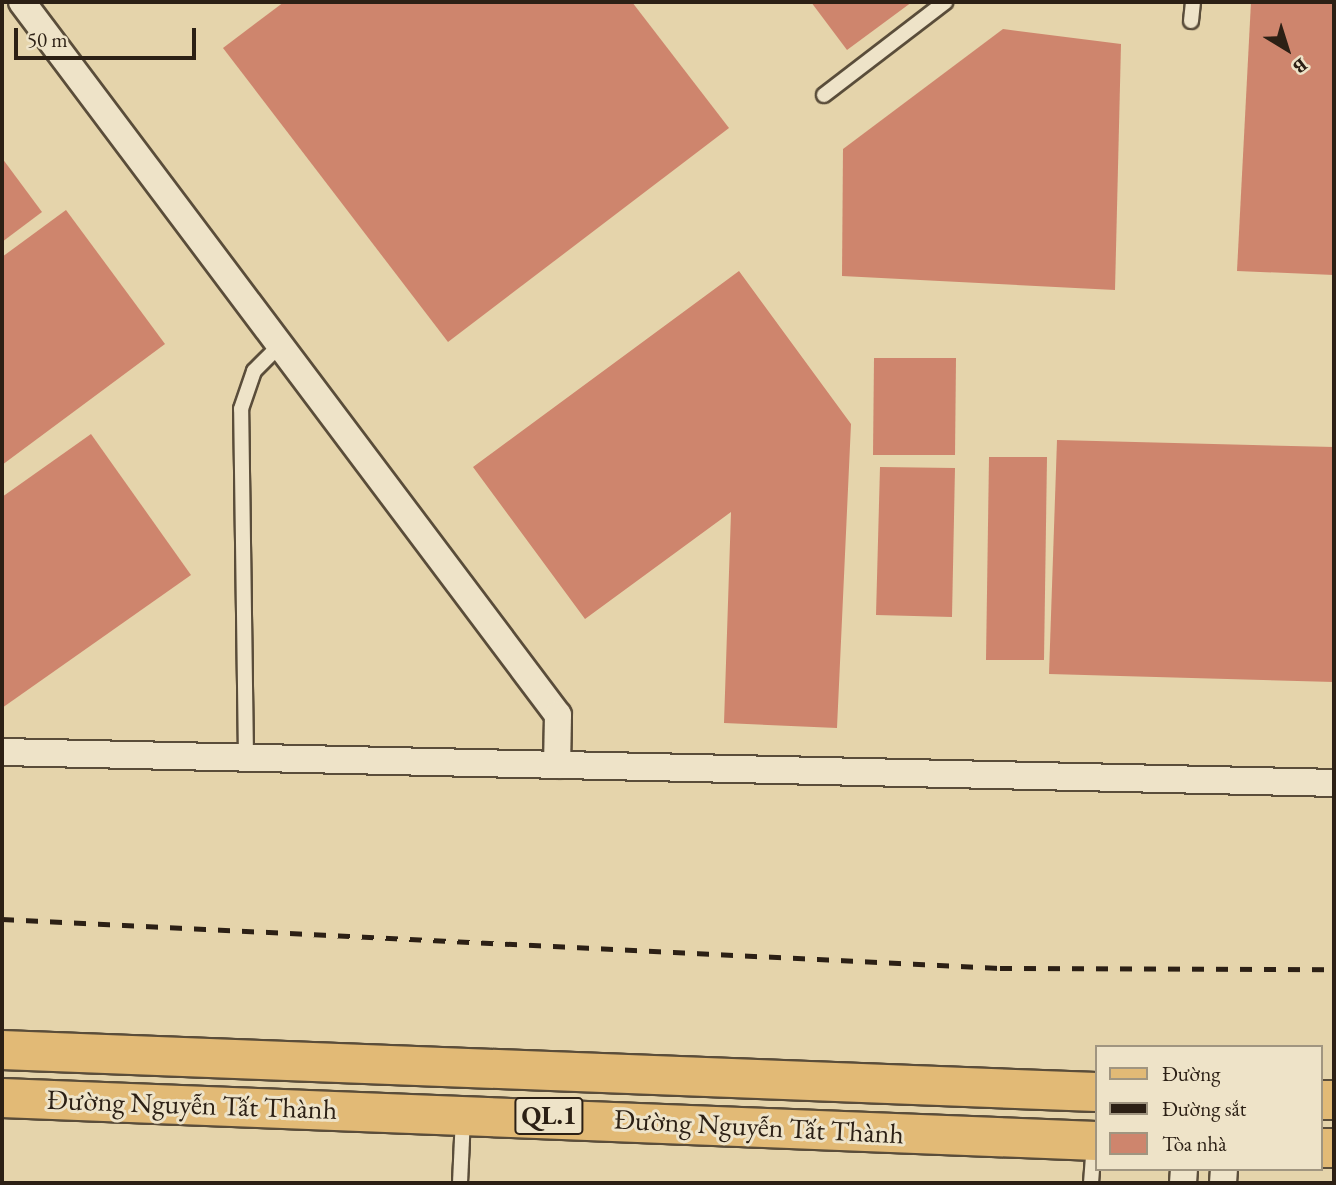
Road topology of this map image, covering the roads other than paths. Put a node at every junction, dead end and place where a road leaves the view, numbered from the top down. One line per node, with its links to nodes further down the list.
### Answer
1 (22, 2): 6 (street)
2 (944, 2): 5 (lane)
3 (1193, 2): 4 (lane)
4 (1191, 21)
5 (824, 95)
6 (280, 345): 8 (lane); 9 (street)
7 (2, 752): 8 (street)
8 (246, 757): 9 (street)
9 (558, 765): 10 (street)
10 (1334, 783)
11 (2, 1050): 12 (main road, Đường Nguyễn Tất Thành / QL.1)
12 (1094, 1091)
13 (2, 1098): 14 (main road, Đường Nguyễn Tất Thành / QL.1)
14 (463, 1112): 15 (main road, Đường Nguyễn Tất Thành / QL.1); 17 (lane)
15 (1094, 1141)
16 (1094, 1152): 18 (lane)
17 (460, 1183)
18 (1091, 1183)

